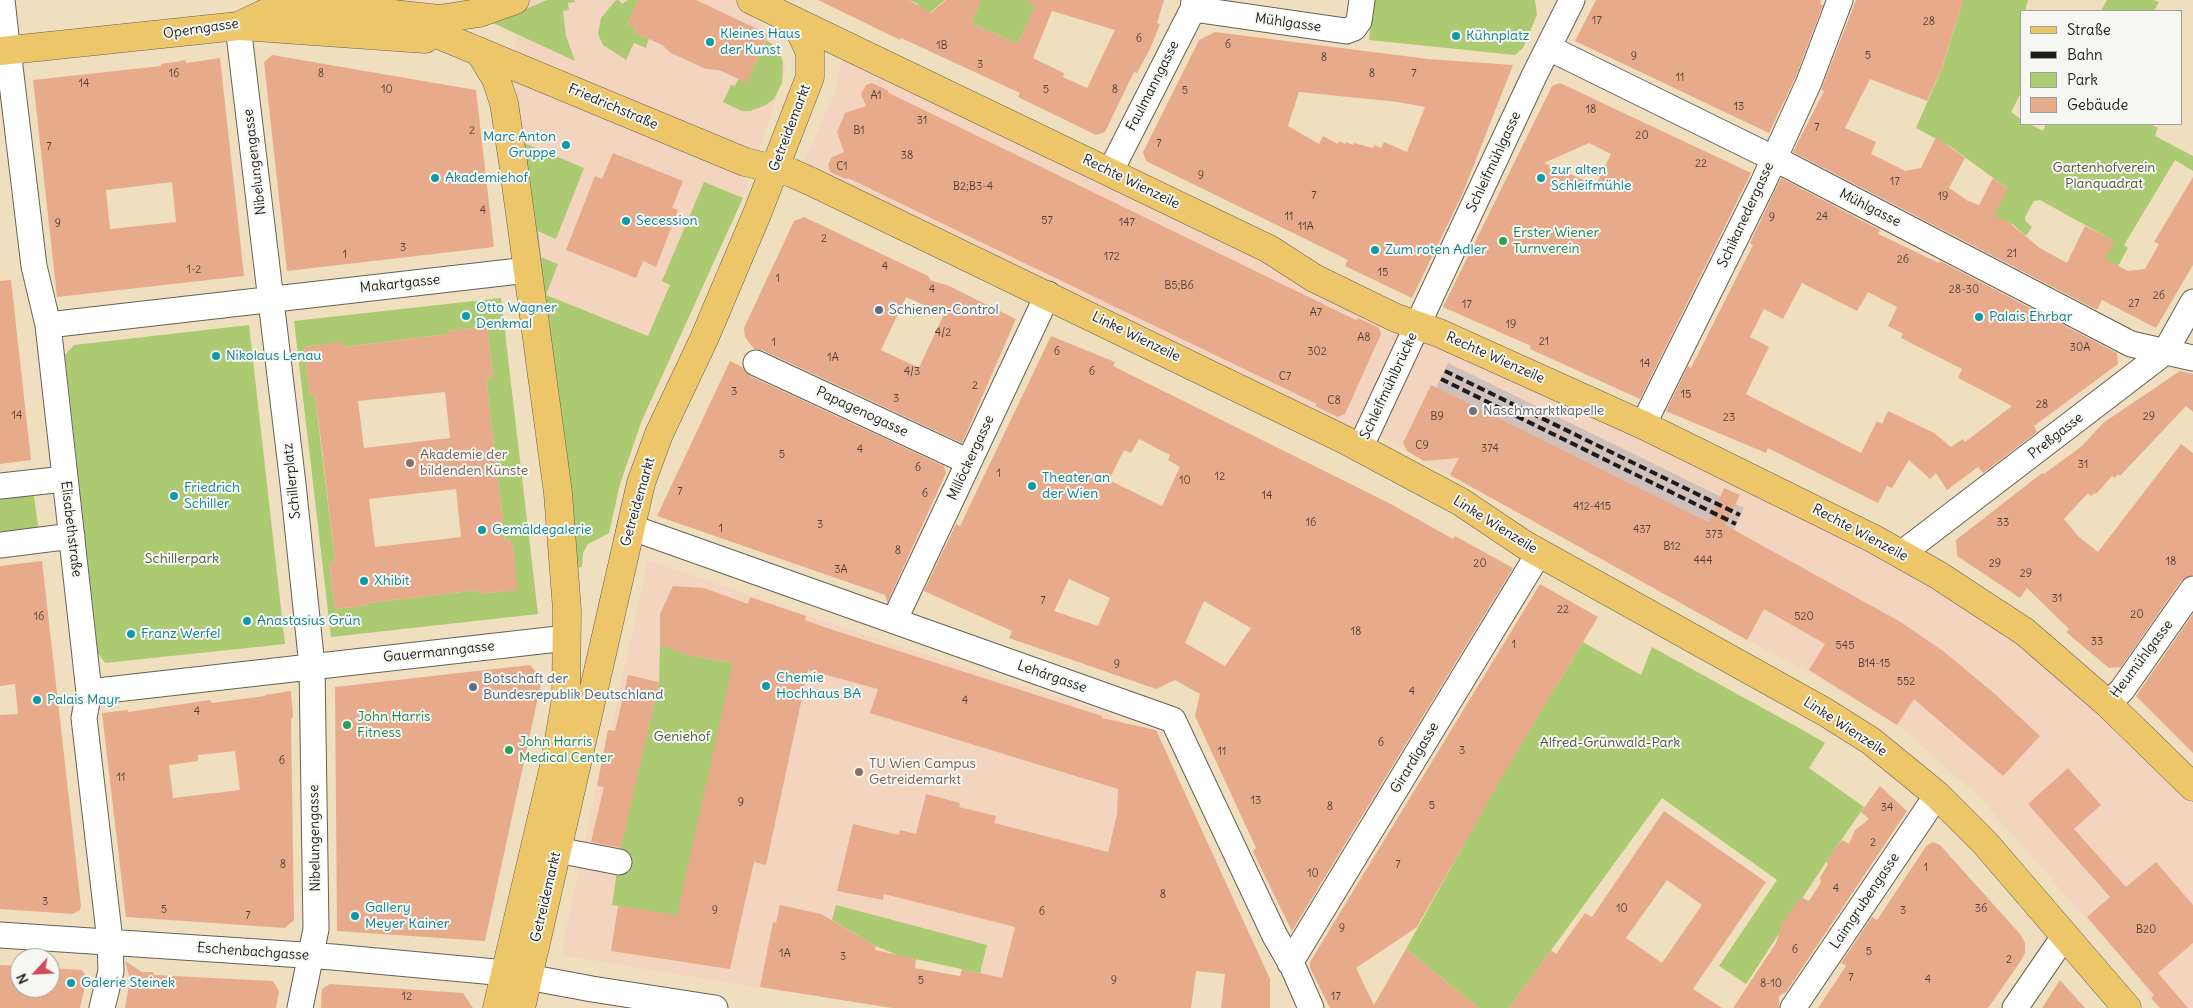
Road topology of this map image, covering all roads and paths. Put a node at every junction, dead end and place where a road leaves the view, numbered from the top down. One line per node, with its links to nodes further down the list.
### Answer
1 (2, 0): 13 (street, Elisabethstraße)
2 (355, 0): 9 (main road, Friedrichstraße)
3 (515, 0): 9 (main road, Operngasse)
4 (751, 0): 10 (main road, Rechte Wienzeile)
5 (1362, 0): 8 (street, Mühlgasse)
6 (1572, 0): 14 (street, Schleifmühlgasse)
7 (1840, 0): 16 (street, Schikanedergasse)
8 (1193, 4): 18 (street, Faulmanngasse)
9 (380, 12): 11 (main road, Operngasse); 12 (main road, Friedrichstraße)
10 (795, 21): 17 (main road, Getreidemarkt); 18 (main road, Rechte Wienzeile)
11 (238, 26): 12 (main road, Friedrichstraße); 13 (main road, Operngasse); 21 (street, Nibelungengasse)
12 (454, 41): 15 (main road, Friedrichstraße)
13 (4, 43): 23 (street, Elisabethstraße)
14 (1549, 48): 16 (street, Mühlgasse); 24 (street, Schleifmühlgasse)
15 (479, 52): 17 (main road, Friedrichstraße); 19 (main road, Getreidemarkt)
16 (1773, 158): 25 (street, Mühlgasse); 28 (street, Schikanedergasse)
17 (774, 169): 20 (main road, Linke Wienzeile); 33 (main road, Getreidemarkt)
18 (1110, 172): 24 (main road, Rechte Wienzeile)
19 (528, 270): 21 (street, Makartgasse); 40 (main road, Getreidemarkt)
20 (1048, 294): 29 (main road, Linke Wienzeile); 30 (street, Millöckergasse)
21 (271, 298): 23 (street); 41 (street, Schillerplatz)
22 (2193, 302): 25 (street, Preßgasse)
23 (48, 325): 31 (street, Elisabethstraße)
24 (1418, 325): 28 (main road, Rechte Wienzeile); 29 (street, Schleifmühlbrücke)
25 (2165, 352): 26 (street, Mühlgasse); 37 (street, Preßgasse)
26 (2193, 358)
27 (756, 363): 30 (street, Papagenogasse)
28 (1643, 425): 37 (main road, Rechte Wienzeile)
29 (1360, 448): 36 (main road, Linke Wienzeile)
30 (969, 462): 39 (street, Millöckergasse)
31 (64, 479): 32 (street); 34 (street, Elisabethstraße)
32 (0, 486)
33 (630, 527): 39 (street, Lehárgasse); 46 (main road, Getreidemarkt)
34 (72, 536): 35 (street); 42 (street, Elisabethstraße)
35 (0, 545)
36 (1539, 553): 45 (main road, Linke Wienzeile); 52 (street, Girardigasse)
37 (1901, 554): 43 (main road, Rechte Wienzeile)
38 (2193, 589): 43 (street, Heumühlgasse)
39 (894, 621): 52 (street, Lehárgasse)
40 (567, 638): 41 (street, Gauermanngasse); 53 (main road, Getreidemarkt)
41 (312, 666): 42 (street); 51 (street, Nibelungengasse)
42 (89, 692): 50 (street, Elisabethstraße)
43 (2108, 704): 44 (main road, Rechte Wienzeile)
44 (2193, 787)
45 (1937, 795): 49 (main road, Linke Wienzeile); 60 (street, Laimgrubengasse)
46 (557, 850): 47 (street); 53 (main road, Getreidemarkt)
47 (619, 862)
48 (0, 935): 50 (street, Eschenbachgasse)
49 (2065, 935): 61 (street); 62 (main road, Linke Wienzeile)
50 (110, 941): 51 (street, Eschenbachgasse); 54 (street, Elisabethstraße)
51 (311, 956): 53 (street, Eschenbachgasse); 55 (street, Nibelungengasse)
52 (1290, 963): 59 (street, Lehárgasse)
53 (517, 975): 56 (main road, Getreidemarkt); 57 (main road, Getreidemarkt); 58 (street, Eschenbachgasse)
54 (102, 1008)
55 (300, 1008)
56 (497, 1008)
57 (521, 1008)
58 (715, 1008)
59 (1312, 1008)
60 (1793, 1008)
61 (2015, 1008)
62 (2127, 1008)

